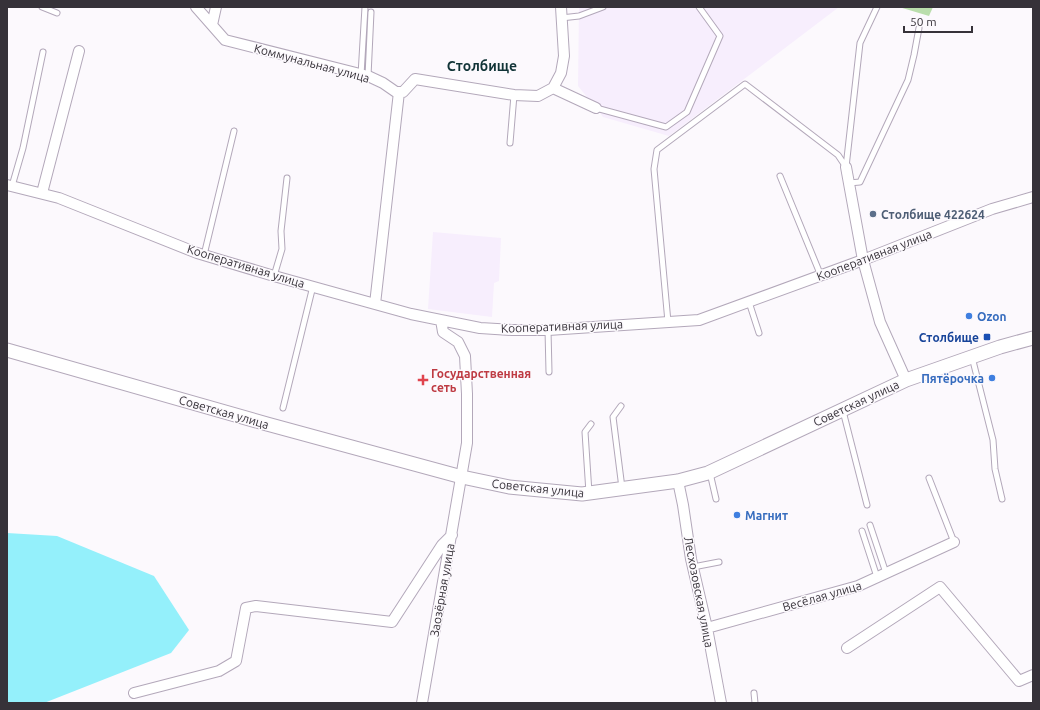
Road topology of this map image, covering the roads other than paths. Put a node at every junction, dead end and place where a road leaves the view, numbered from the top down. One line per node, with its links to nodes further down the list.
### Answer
1 (42, 7): 10 (lane)
2 (196, 7): 12 (street, Коммунальная улица)
3 (216, 7): 12 (street)
4 (364, 7): 16 (lane)
5 (561, 7): 11 (street)
6 (603, 7): 11 (lane)
7 (699, 7): 20 (lane)
8 (877, 7): 23 (lane)
9 (371, 12): 16 (lane)
10 (57, 13)
11 (561, 18): 17 (street)
12 (212, 25): 16 (street, Коммунальная улица)
13 (919, 28): 26 (lane)
14 (79, 50): 28 (street)
15 (43, 52): 27 (lane)
16 (364, 75): 18 (street, Коммунальная улица)
17 (553, 88): 19 (street); 20 (street)
18 (399, 92): 19 (street); 36 (street)
19 (514, 95): 22 (lane)
20 (596, 108)
21 (234, 131): 30 (lane)
22 (510, 143)
23 (846, 167): 26 (street); 38 (lane)
24 (780, 176): 33 (lane)
25 (287, 178): 32 (lane)
26 (849, 183): 31 (street)
27 (9, 185): 28 (street, Кооперативная улица)
28 (42, 193): 30 (street, Кооперативная улица)
29 (1033, 197): 31 (street, Кооперативная улица)
30 (204, 255): 32 (street, Кооперативная улица)
31 (863, 260): 33 (street, Кооперативная улица); 45 (street)
32 (274, 276): 34 (street, Кооперативная улица)
33 (821, 276): 35 (street, Кооперативная улица)
34 (313, 286): 36 (street, Кооперативная улица); 47 (lane)
35 (749, 302): 38 (street, Кооперативная улица); 40 (lane)
36 (374, 304): 37 (street, Кооперативная улица)
37 (441, 320): 39 (street, Кооперативная улица); 51 (street, Заозёрная улица)
38 (668, 322): 39 (street, Кооперативная улица)
39 (548, 330): 44 (lane)
40 (759, 333)
41 (1033, 338): 43 (street, Советская улица)
42 (7, 350): 51 (street, Советская улица)
43 (972, 357): 45 (street, Советская улица); 56 (lane)
44 (549, 372)
45 (906, 380): 48 (street, Советская улица)
46 (621, 406): 54 (lane)
47 (283, 408)
48 (843, 410): 50 (street, Советская улица); 58 (lane)
49 (591, 424): 55 (lane)
50 (705, 473): 53 (street, Советская улица); 57 (lane)
51 (462, 477): 55 (street, Советская улица); 61 (street, Заозёрная улица)
52 (929, 478): 62 (lane)
53 (681, 480): 54 (street, Советская улица); 64 (street, Лесхозовская улица)
54 (622, 489): 55 (street, Советская улица)
55 (588, 493)
56 (1002, 498)
57 (716, 500)
58 (867, 505)
59 (870, 525): 65 (lane)
60 (862, 531): 65 (lane)
61 (452, 535): 69 (street); 71 (street, Заозёрная улица)
62 (954, 542): 65 (street, Весёлая улица)
63 (719, 562): 64 (lane)
64 (697, 566): 66 (street, Лесхозовская улица)
65 (881, 575): 66 (street, Весёлая улица)
66 (707, 628): 72 (street, Лесхозовская улица)
67 (846, 648): 68 (street)
68 (1033, 675)
69 (134, 693)
70 (754, 693): 73 (lane)
71 (422, 703)
72 (721, 703)
73 (755, 703)

